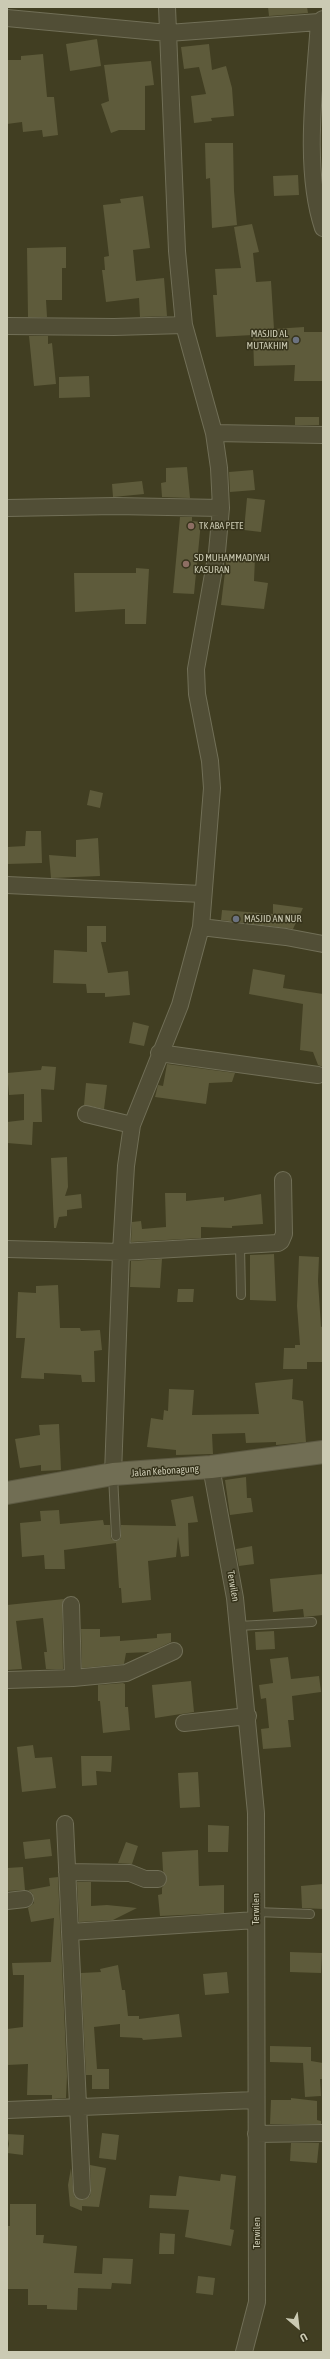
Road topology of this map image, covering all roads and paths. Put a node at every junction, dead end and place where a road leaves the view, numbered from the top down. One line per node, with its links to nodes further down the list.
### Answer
1 (167, 7): 4 (street)
2 (7, 18): 4 (street)
3 (321, 21): 4 (street); 5 (street)
4 (168, 33): 6 (street)
5 (323, 228)
6 (184, 325): 7 (street); 8 (street)
7 (7, 326)
8 (214, 433): 9 (street); 11 (street)
9 (323, 435)
10 (7, 508): 11 (street)
11 (221, 508): 13 (street)
12 (7, 885): 13 (street)
13 (202, 894): 14 (street)
14 (201, 927): 15 (street); 16 (street)
15 (323, 944)
16 (159, 1053): 17 (street); 19 (street)
17 (318, 1075)
18 (86, 1114): 19 (street)
19 (132, 1125): 23 (street)
20 (283, 1180): 21 (street)
21 (240, 1246): 23 (street); 24 (lane)
22 (7, 1249): 23 (street)
23 (121, 1252): 27 (street)
24 (241, 1295)
25 (323, 1452): 26 (main road, Jalan Kebonagung)
26 (211, 1468): 27 (main road, Jalan Kebonagung); 32 (street, Terwilen)
27 (113, 1474): 28 (main road, Jalan Kebonagung); 29 (lane)
28 (7, 1493)
29 (116, 1536)
30 (71, 1605): 34 (street)
31 (312, 1622): 32 (lane)
32 (238, 1626): 36 (street, Terwilen)
33 (174, 1651): 34 (street)
34 (73, 1678): 35 (street)
35 (7, 1680)
36 (248, 1716): 37 (street); 44 (street, Terwilen)
37 (184, 1723)
38 (65, 1824): 39 (street)
39 (67, 1872): 40 (street); 45 (street)
40 (158, 1879)
41 (25, 1899): 42 (street)
42 (7, 1901)
43 (310, 1914): 44 (lane)
44 (256, 1916): 45 (street); 46 (street, Terwilen)
45 (70, 1932): 47 (street)
46 (255, 2100): 47 (street); 50 (street, Terwilen)
47 (78, 2108): 48 (street); 51 (street)
48 (7, 2110)
49 (323, 2133): 50 (street)
50 (256, 2134): 52 (street, Terwilen)
51 (82, 2191)
52 (244, 2352)

